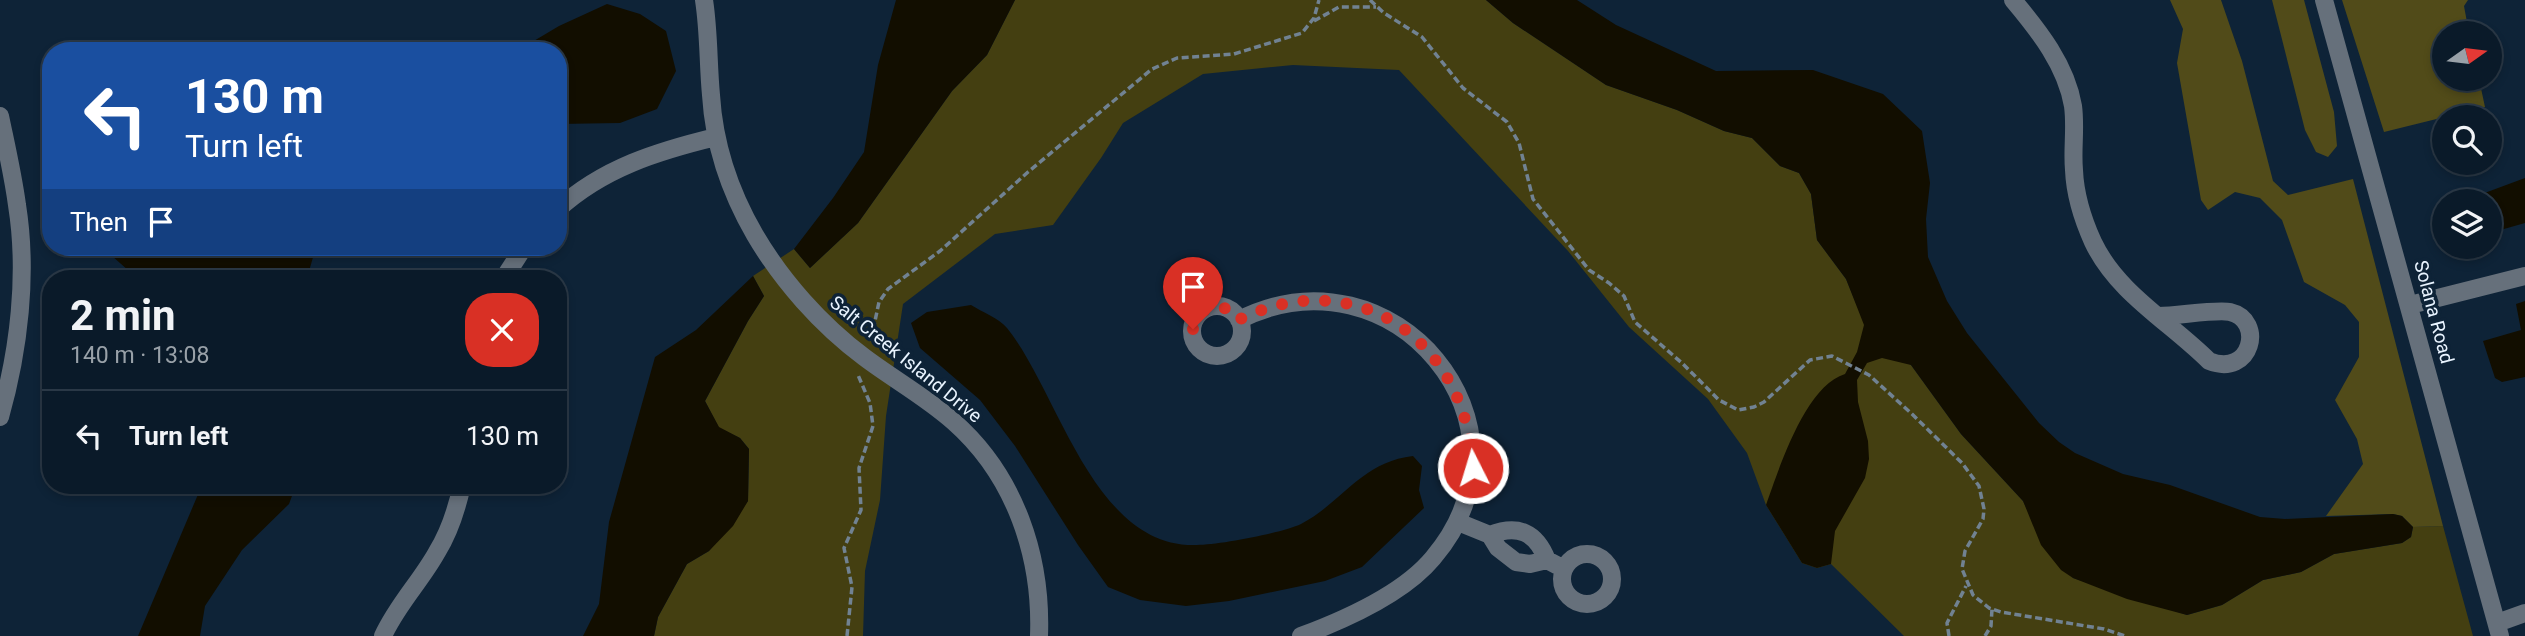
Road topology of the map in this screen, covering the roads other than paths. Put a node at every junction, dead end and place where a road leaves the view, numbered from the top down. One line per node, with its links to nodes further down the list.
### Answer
1 (704, 0): 5 (street, Salt Creek Island Drive)
2 (2013, 0): 9 (street)
3 (2325, 0): 8 (street, Solana Road)
4 (0, 116): 11 (street)
5 (716, 137): 6 (street); 20 (street, Salt Creek Island Drive)
6 (567, 202)
7 (2525, 276): 8 (street)
8 (2410, 305): 18 (street, Solana Road)
9 (2159, 316): 9 (street)
10 (1238, 320): 13 (street)
11 (0, 417)
12 (460, 494): 19 (street)
13 (1458, 522): 14 (street); 21 (street)
14 (1490, 535): 15 (street); 15 (street)
15 (1547, 561): 16 (street)
16 (1564, 569)
17 (2525, 614): 18 (street)
18 (2499, 629)
19 (383, 636)
20 (1039, 636)
21 (1301, 636)

